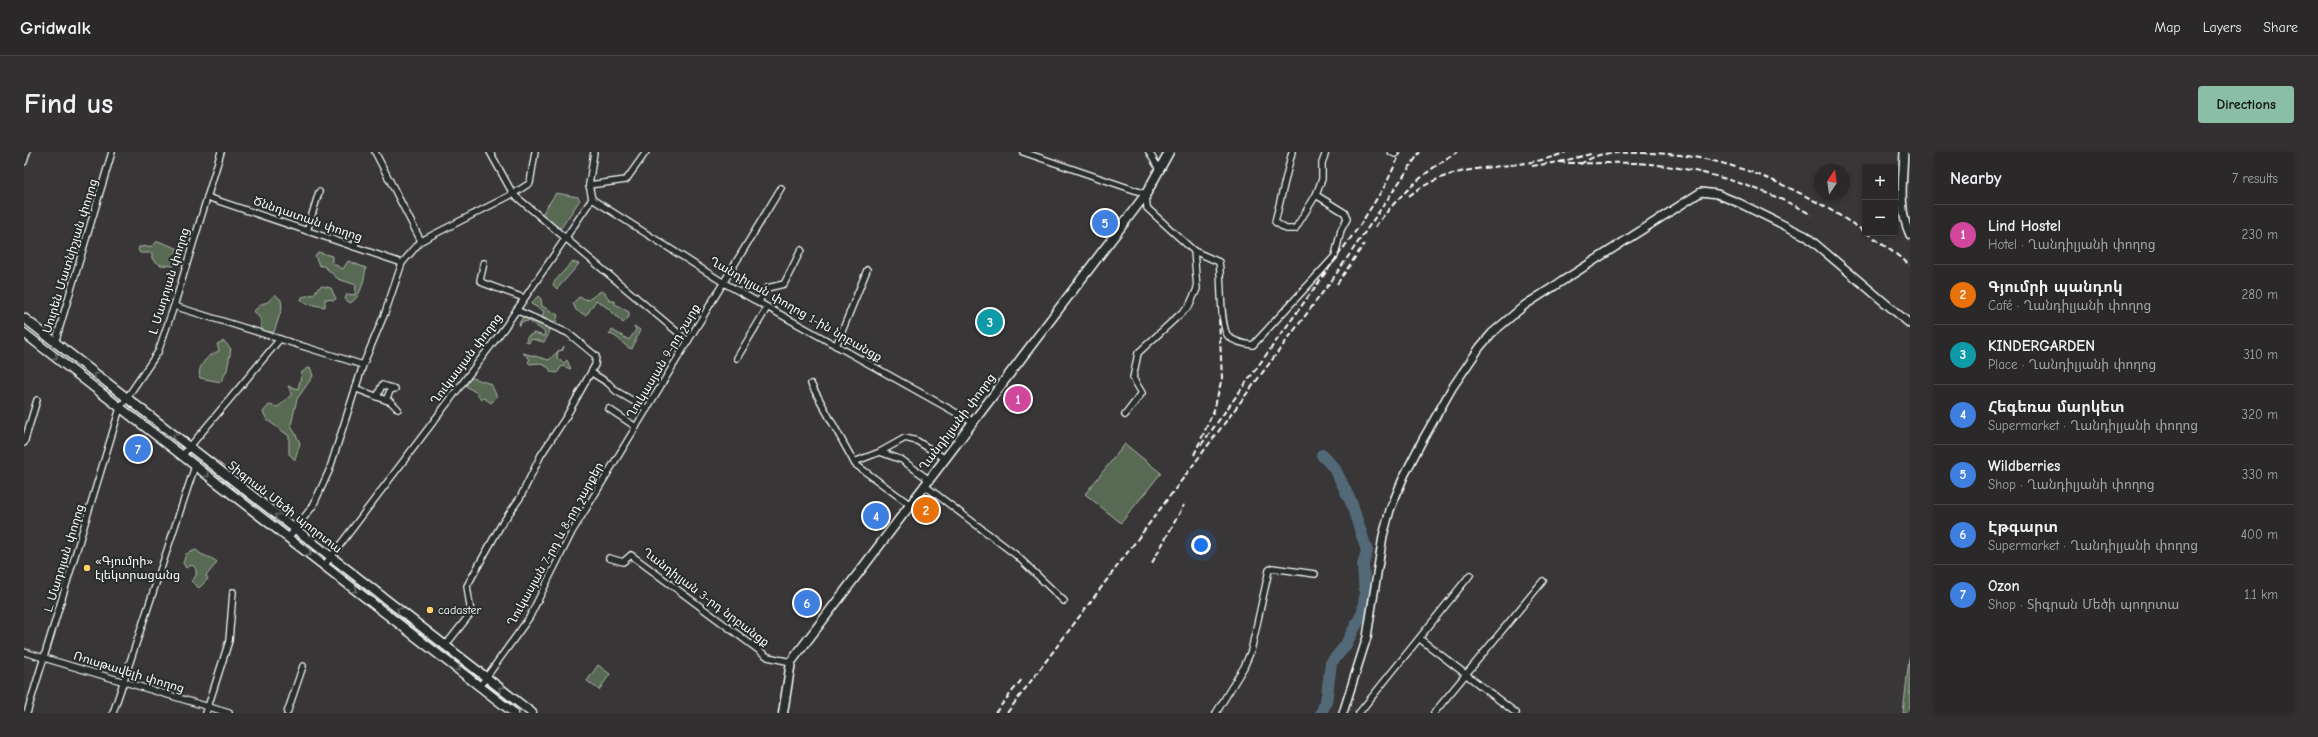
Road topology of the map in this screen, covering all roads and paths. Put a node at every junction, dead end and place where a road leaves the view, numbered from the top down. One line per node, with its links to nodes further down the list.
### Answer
1 (27, 152): 17 (street)
2 (112, 152): 49 (street, Սուրեն Մատնիշյան փողոց)
3 (221, 152): 25 (street, Լ. Մադոյան փողոց)
4 (375, 152): 31 (street)
5 (490, 152): 22 (street)
6 (535, 152): 22 (street)
7 (594, 152): 19 (street)
8 (646, 152): 19 (street)
9 (1023, 152): 23 (street)
10 (1149, 152): 18 (street)
11 (1169, 152): 18 (main road, Ղանդիլյանի փողոց)
12 (1292, 152): 24 (street)
13 (1326, 152): 24 (street)
14 (1390, 152): 15 (street)
15 (1396, 152)
16 (1904, 152): 28 (street)
17 (24, 162)
18 (1159, 169): 23 (main road, Ղանդիլյանի փողոց)
19 (589, 185): 26 (street)
20 (781, 188): 38 (street, Ղուկասյան 9-րդ շարք)
21 (319, 192): 27 (street)
22 (513, 194): 30 (street); 31 (street)
23 (1146, 194): 34 (street); 65 (main road, Ղանդիլյանի փողոց)
24 (1316, 195): 34 (street)
25 (207, 197): 27 (street, Ծննդատան փողոց); 41 (street, Լ. Մադոյան փողոց)
26 (592, 199): 30 (street, Ղուկասյան փողոց); 38 (street, Ղանդիլյան փողոց 1-ին նրբանցք)
27 (307, 231): 32 (street, Ծննդատան փողոց)
28 (1910, 234)
29 (356, 239): 32 (street)
30 (564, 239): 39 (street, Ղուկասյան փողոց); 48 (street)
31 (421, 242): 35 (street)
32 (355, 247): 35 (street, Ծննդատան փողոց)
33 (801, 250): 40 (street)
34 (1194, 251): 64 (street)
35 (402, 263): 52 (street)
36 (484, 264): 39 (street)
37 (867, 270): 50 (street)
38 (724, 283): 40 (street, Ղանդիլյան փողոց 1-ին նրբանցք); 48 (street, Ղուկասյան 9-րդ շարք)
39 (524, 298): 43 (street, Ղուկասյան փողոց)
40 (758, 303): 42 (street, Ղանդիլյան փողոց 1-ին նրբանցք)
41 (174, 306): 47 (street); 57 (street, Լ. Մադոյան փողոց)
42 (767, 308): 50 (street, Ղանդիլյան փողոց 1-ին նրբանցք); 51 (street)
43 (516, 310): 53 (street); 79 (street, Ղուկասյան փողոց)
44 (24, 318): 49 (main road, Տիգրան Մեծի պողոտա)
45 (1910, 324): 107 (street)
46 (24, 333): 60 (main road, Տիգրան Մեծի պողոտա, one-way to 60)
47 (280, 339): 52 (street); 68 (street)
48 (688, 341): 62 (street, Ղուկասյան 9-րդ շարք)
49 (55, 343): 57 (main road, Տիգրան Մեծի պողոտա, one-way to 49)
50 (836, 346): 65 (street, Ղանդիլյան փողոց 1-ին նրբանցք)
51 (738, 358)
52 (363, 365): 55 (street)
53 (592, 373): 62 (street); 88 (street)
54 (811, 384): 73 (street)
55 (357, 389): 56 (street); 77 (street)
56 (377, 397): 59 (street); 59 (street)
57 (127, 399): 60 (street, Լ. Մադոյան փողոց); 68 (main road, Տիգրան Մեծի պողոտա, one-way to 57)
58 (37, 400): 67 (street)
59 (386, 400): 61 (street)
60 (120, 408): 71 (main road, Տիգրան Մեծի պողոտա); 90 (street, L. Մադոյան փողոց)
61 (398, 408)
62 (647, 408): 66 (street, Ղուկասյան 9-րդ շարք)
63 (609, 409): 66 (street)
64 (1125, 415)
65 (972, 422): 72 (main road, Ղանդիլյանի փողոց)
66 (636, 427): 69 (street, Ղուկասյան 9-րդ շարք)
67 (24, 443)
68 (189, 448): 71 (street); 77 (main road, Տիգրան Մեծի պողոտա, one-way to 68)
69 (620, 450): 94 (street, Ղուկասյան 7-րդ և 8-րդ շարքեր)
70 (880, 452): 72 (street); 73 (street); 75 (street)
71 (182, 456): 74 (main road, Տիգրան Մեծի պողոտա)
72 (944, 458): 75 (main road, Ղանդիլյանի փողոց)
73 (854, 462): 76 (street)
74 (195, 466): 78 (main road, Տիգրան Մեծի պողոտա, one-way to 78); 95 (street)
75 (926, 482): 76 (main road, Ղանդիլյանի փողոց); 86 (street)
76 (909, 504): 91 (main road, Ղանդիլյանի փողոց)
77 (295, 529): 78 (street); 79 (main road, Տիգրան Մեծի պողոտա)
78 (288, 538): 81 (main road, Տիգրան Մեծի պողոտա, one-way to 81)
79 (330, 557): 81 (street, Ղուկասյան փողոց); 88 (main road, Տիգրան Մեծի պողոտա, one-way to 79)
80 (609, 558): 91 (street, Ղանդիլյան 3-րդ նրբանցք)
81 (324, 566): 96 (main road, Տիգրան Մեծի պողոտա, one-way to 96)
82 (1316, 574): 106 (street)
83 (1470, 575): 87 (street)
84 (1543, 581): 93 (street)
85 (233, 592): 97 (street)
86 (1064, 602)
87 (1420, 639): 93 (street); 108 (street)
88 (445, 646): 94 (main road, Տիգրան Մեծի պողոտա)
89 (24, 652): 90 (street, Ռուսթավելի փողոց)
90 (45, 658): 95 (street, Ռուսթավելի փողոց); 98 (street, L. Մադոյան փողոց)
91 (791, 662): 105 (main road, Ղանդիլյանի փողոց)
92 (303, 666): 102 (street)
93 (1465, 674): 109 (street); 110 (street)
94 (486, 677): 96 (street, Ղուկասյան 7-րդ և 8-րդ շարքեր); 104 (main road, Տիգրան Մեծի պողոտա, one-way to 94)
95 (122, 681): 97 (street, Ռուսթավելի փողոց); 99 (street)
96 (480, 686): 103 (main road, Տիգրան Մեծի պողոտա)
97 (208, 707): 100 (street); 101 (street, Ռուսթավելի փողոց)
98 (27, 713)
99 (113, 713)
100 (206, 713)
101 (229, 713)
102 (287, 713)
103 (514, 713)
104 (532, 713)
105 (783, 713)
106 (1216, 713)
107 (1343, 713)
108 (1359, 713)
109 (1434, 713)
110 (1516, 713)

